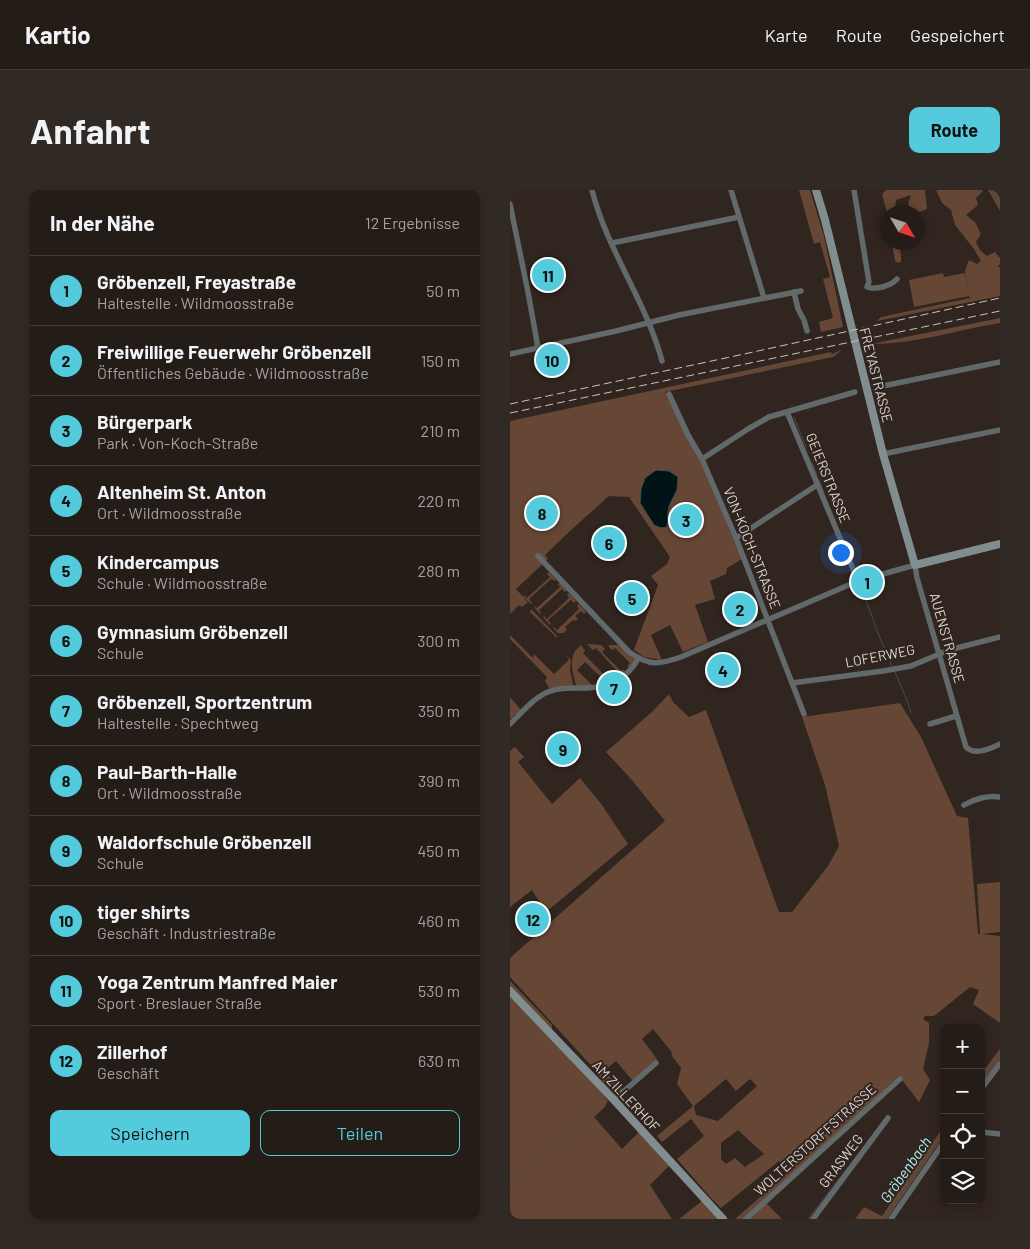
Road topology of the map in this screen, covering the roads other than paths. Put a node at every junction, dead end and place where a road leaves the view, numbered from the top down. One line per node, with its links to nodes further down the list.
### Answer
1 (592, 190): 7 (street)
2 (730, 190): 6 (street)
3 (816, 190): 23 (street, FREYASTRASSE)
4 (854, 190): 8 (street)
5 (510, 204): 14 (street)
6 (739, 217): 7 (street); 11 (street)
7 (612, 243): 12 (street)
8 (897, 279)
9 (801, 291): 10 (street)
10 (794, 292): 11 (street); 13 (street)
11 (764, 298): 12 (street)
12 (649, 323): 14 (street); 16 (street)
13 (807, 331)
14 (538, 348): 15 (street)
15 (510, 354)
16 (662, 361)
17 (1000, 362): 18 (street)
18 (878, 387)
19 (855, 392): 21 (street)
20 (669, 394): 24 (street, VON-KOCH-STRASSE)
21 (787, 412): 24 (street); 25 (street, GEIERSTRASSE)
22 (1000, 430): 23 (street)
23 (883, 454): 29 (street, FREYASTRASSE)
24 (702, 459): 26 (street, VON-KOCH-STRASSE)
25 (817, 485): 26 (street); 30 (street, GEIERSTRASSE)
26 (736, 538): 31 (street, VON-KOCH-STRASSE)
27 (1000, 544): 29 (street)
28 (538, 556): 34 (street)
29 (915, 565): 30 (street); 33 (street, AUENSTRASSE)
30 (858, 581): 31 (street)
31 (768, 620): 34 (street); 35 (street, VON-KOCH-STRASSE)
32 (1000, 637): 33 (street, LOFERWEG)
33 (938, 655): 35 (street, LOFERWEG); 37 (street, AUENSTRASSE)
34 (638, 659): 38 (street)
35 (792, 683): 36 (street, VON-KOCH-STRASSE)
36 (804, 714)
37 (956, 716): 39 (street); 42 (street, AUENSTRASSE)
38 (510, 724)
39 (930, 724)
40 (1000, 737): 42 (street)
41 (1000, 744): 42 (street, AUENSTRASSE)
42 (992, 748)
43 (1000, 798): 44 (street)
44 (964, 805)
45 (510, 991): 50 (street, AM ZILLERHOF)
46 (656, 1063): 50 (street)
47 (1000, 1064): 49 (street)
48 (900, 1079): 56 (street, WOLTERSTORFFSTRASSE)
49 (985, 1084)
50 (614, 1100): 55 (street, AM ZILLERHOF)
51 (888, 1118): 57 (street, GRASWEG)
52 (985, 1132): 53 (street)
53 (1000, 1134)
54 (940, 1148): 58 (street)
55 (723, 1219)
56 (746, 1219)
57 (813, 1219)
58 (891, 1219)

